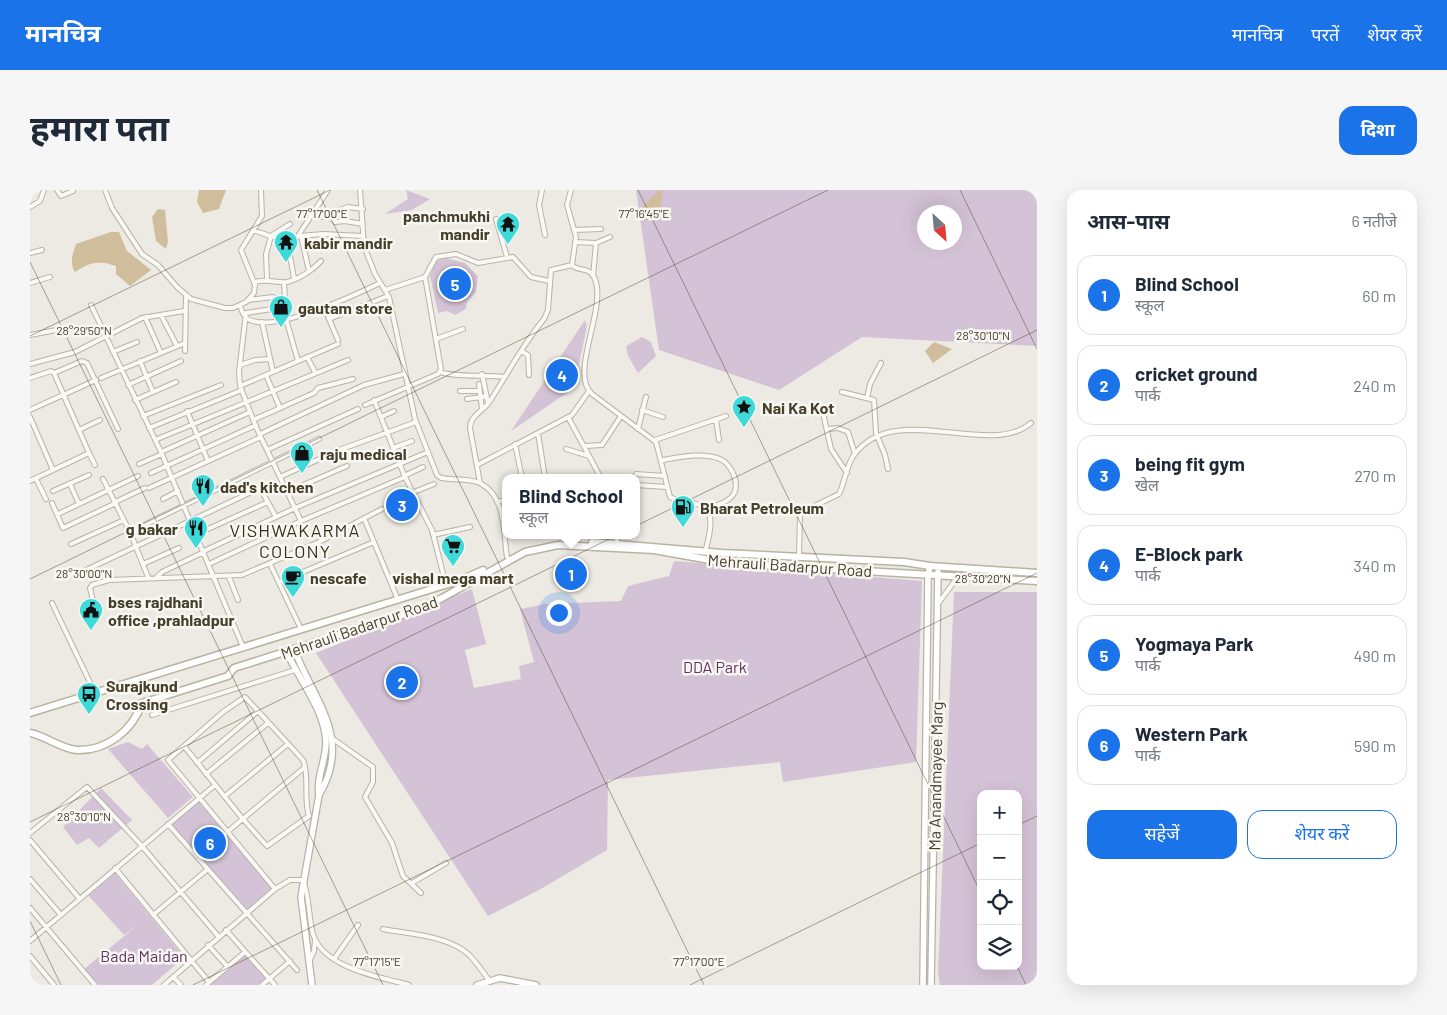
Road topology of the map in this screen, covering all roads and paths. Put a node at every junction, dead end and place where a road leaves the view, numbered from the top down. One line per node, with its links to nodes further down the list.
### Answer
1 (44, 190): 10 (street)
2 (57, 190): 9 (street)
3 (105, 190): 44 (street)
4 (261, 190): 17 (street)
5 (328, 190): 12 (street)
6 (360, 190): 11 (street)
7 (542, 190): 19 (street)
8 (571, 190): 18 (street)
9 (73, 191)
10 (30, 207)
11 (362, 209): 13 (street); 16 (street)
12 (310, 216): 13 (street); 21 (street)
13 (330, 217): 16 (street)
14 (496, 219): 29 (street)
15 (290, 224): 20 (street)
16 (363, 224): 22 (street)
17 (254, 230): 20 (street); 38 (street)
18 (574, 230): 25 (street); 26 (street)
19 (545, 235)
20 (271, 236): 24 (street); 37 (street)
21 (300, 236): 22 (street); 24 (street); 32 (street)
22 (363, 236): 42 (street)
23 (610, 237): 26 (street)
24 (287, 240): 36 (street)
25 (575, 242): 26 (street); 31 (street)
26 (597, 242): 33 (street)
27 (42, 250): 28 (street)
28 (30, 253)
29 (507, 258): 35 (street); 40 (street)
30 (321, 261): 32 (street)
31 (572, 265): 33 (street); 40 (street)
32 (309, 271): 36 (street)
33 (593, 276): 102 (street)
34 (50, 277): 41 (street)
35 (425, 277): 43 (street); 63 (street)
36 (294, 278): 39 (street)
37 (267, 279): 38 (street); 39 (street)
38 (255, 282): 47 (street)
39 (284, 282): 50 (street)
40 (548, 282): 68 (street)
41 (30, 283)
42 (380, 283): 43 (street); 51 (street)
43 (385, 290): 45 (street)
44 (186, 295): 49 (street); 52 (street)
45 (388, 296): 57 (street); 85 (street)
46 (273, 297): 47 (street)
47 (248, 300): 49 (street)
48 (91, 305): 62 (street)
49 (240, 306): 54 (street)
50 (285, 307): 54 (street); 56 (street)
51 (325, 307): 56 (street); 57 (street)
52 (184, 311): 53 (street); 65 (street)
53 (161, 315): 55 (street); 66 (street)
54 (245, 316): 58 (street); 79 (street)
55 (145, 317): 62 (street); 70 (street)
56 (286, 319): 58 (street); 76 (street)
57 (329, 319): 71 (street)
58 (262, 322): 72 (street)
59 (67, 328): 61 (street)
60 (463, 329): 63 (street)
61 (30, 335)
62 (106, 335): 69 (street); 78 (street)
63 (436, 339): 84 (street)
64 (136, 342): 69 (street)
65 (185, 343): 66 (street); 67 (street)
66 (177, 346): 70 (street)
67 (185, 350)
68 (521, 351): 88 (street); 90 (street)
69 (113, 352): 80 (street)
70 (161, 353): 74 (street)
71 (307, 357): 76 (street); 83 (street)
72 (270, 359): 79 (street); 82 (street)
73 (348, 360): 83 (street)
74 (140, 361): 80 (street); 89 (street)
75 (181, 361): 89 (street)
76 (298, 361): 82 (street)
77 (881, 363): 111 (street)
78 (30, 364)
79 (240, 365): 100 (street)
80 (121, 369): 92 (street); 97 (street)
81 (54, 372): 91 (street); 94 (street); 107 (street)
82 (273, 372): 87 (street)
83 (315, 372): 101 (street)
84 (440, 372): 86 (street); 99 (street)
85 (404, 374): 99 (street); 149 (street)
86 (482, 374): 90 (street); 108 (street)
87 (266, 375): 100 (street); 101 (street)
88 (528, 375)
89 (146, 376): 97 (street); 105 (street)
90 (504, 377): 116 (street)
91 (30, 378)
92 (101, 378)
93 (353, 379): 118 (street)
94 (96, 380): 107 (street); 143 (street)
95 (176, 382): 105 (street)
96 (479, 384): 104 (street)
97 (128, 385): 113 (street)
98 (220, 385): 127 (street)
99 (407, 386): 114 (street); 137 (street)
100 (241, 388): 115 (street); 124 (street)
101 (272, 390): 115 (street); 118 (street)
102 (589, 390): 128 (street); 132 (street)
103 (460, 391): 104 (street)
104 (480, 391): 110 (street)
105 (153, 392): 113 (street)
106 (842, 392): 111 (street)
107 (63, 394): 121 (street); 145 (street)
108 (487, 396): 110 (street); 116 (street)
109 (646, 397): 122 (street)
110 (480, 398): 112 (street); 120 (street)
111 (867, 398): 150 (street)
112 (467, 399)
113 (135, 400): 127 (street)
114 (374, 400): 117 (street); 131 (street)
115 (246, 403): 125 (street); 139 (street)
116 (488, 403): 120 (street)
117 (364, 404)
118 (280, 408): 136 (street)
119 (358, 409): 161 (street)
120 (482, 409): 174 (street)
121 (30, 410)
122 (642, 410): 133 (street); 142 (street)
123 (394, 411): 131 (street)
124 (188, 412): 139 (street); 141 (street)
125 (250, 412): 136 (street); 148 (street)
126 (823, 413): 144 (street)
127 (143, 416): 141 (street)
128 (621, 416): 142 (street); 157 (street)
129 (726, 416): 134 (street)
130 (30, 417): 178 (street)
131 (380, 417): 147 (street)
132 (568, 417): 146 (street); 157 (street)
133 (663, 417)
134 (716, 419): 153 (street); 154 (street)
135 (100, 420): 145 (street)
136 (253, 420): 140 (street)
137 (416, 422): 147 (street); 162 (street)
138 (1031, 423): 150 (street)
139 (193, 424): 148 (street); 152 (street)
140 (256, 425): 149 (street); 159 (street)
141 (149, 428): 152 (street)
142 (638, 428): 153 (street)
143 (118, 429)
144 (828, 429): 165 (street); 180 (street)
145 (79, 430): 163 (street)
146 (538, 433): 156 (street); 182 (street)
147 (387, 434): 158 (street); 190 (street)
148 (198, 435): 159 (street); 164 (street)
149 (260, 435): 161 (street); 168 (street)
150 (878, 436): 165 (street); 177 (street)
151 (319, 439): 170 (street)
152 (155, 440): 164 (street)
153 (655, 440): 167 (street)
154 (719, 440)
155 (412, 441): 158 (street)
156 (515, 444): 174 (street); 181 (street)
157 (585, 446): 166 (street)
158 (393, 448): 169 (street)
159 (203, 449): 168 (street); 173 (street)
160 (566, 449): 166 (street)
161 (267, 450): 170 (street)
162 (428, 452): 169 (street); 194 (street)
163 (89, 453): 172 (street); 178 (street)
164 (161, 453): 171 (street); 173 (street)
165 (855, 454): 180 (street)
166 (589, 456): 183 (street)
167 (663, 460): 188 (street); 216 (street)
168 (208, 461): 189 (street)
169 (399, 462): 187 (street); 215 (street)
170 (273, 463): 190 (street); 213 (street)
171 (139, 464)
172 (95, 465)
173 (167, 465): 179 (street); 189 (street)
174 (477, 465): 194 (street)
175 (347, 466): 202 (street)
176 (423, 467): 187 (street)
177 (888, 469)
178 (53, 470): 191 (street)
179 (150, 473)
180 (847, 473): 238 (street)
181 (521, 474)
182 (544, 474)
183 (600, 474)
184 (640, 474): 188 (street)
185 (89, 475): 195 (street)
186 (138, 476): 199 (street)
187 (404, 476): 203 (street); 223 (street)
188 (665, 476): 198 (street)
189 (172, 477): 201 (street); 208 (street)
190 (280, 477): 202 (street)
191 (36, 478): 193 (street); 205 (street)
192 (103, 479): 199 (street)
193 (30, 481)
194 (480, 483): 210 (street)
195 (70, 484): 200 (street); 212 (street)
196 (434, 484): 203 (street)
197 (640, 485): 198 (street)
198 (666, 487): 216 (street)
199 (109, 490): 208 (street); 212 (street)
200 (53, 491)
201 (178, 492): 204 (street); 213 (street)
202 (287, 492): 215 (street)
203 (412, 492): 206 (street); 228 (street)
204 (163, 498)
205 (46, 499)
206 (394, 500)
207 (502, 501): 210 (street)
208 (116, 502): 219 (street); 222 (street)
209 (268, 502): 220 (street); 224 (street); 227 (street)
210 (497, 502): 214 (street)
211 (52, 504): 219 (street)
212 (79, 504): 219 (street)
213 (184, 505): 224 (street); 226 (street)
214 (500, 507): 218 (street)
215 (295, 508): 220 (street); 223 (street)
216 (706, 508): 236 (street)
217 (382, 509): 221 (street)
218 (502, 513)
219 (58, 514)
220 (276, 517): 237 (street)
221 (364, 518): 231 (street); 243 (street)
222 (124, 520): 226 (street); 232 (street)
223 (301, 521): 242 (street)
224 (191, 522): 227 (street); 234 (street)
225 (470, 527): 228 (street)
226 (130, 532): 234 (street)
227 (197, 534): 237 (street)
228 (433, 535): 257 (street)
229 (505, 539): 239 (street)
230 (617, 539): 233 (street)
231 (374, 542): 256 (street); 260 (street)
232 (71, 544)
233 (617, 546): 236 (main road, Mehrauli Badarpur Road); 239 (main road, Mehrauli Badarpur Road); 240 (main road, Mehrauli Badarpur Road); 258 (main road, Mehrauli Badarpur Road)
234 (136, 548): 241 (street); 246 (street)
235 (179, 548): 241 (street)
236 (705, 551): 238 (main road, Mehrauli Badarpur Road); 240 (street)
237 (204, 552): 242 (street); 250 (street)
238 (799, 556): 244 (main road, Mehrauli Badarpur Road)
239 (507, 557): 258 (main road, Mehrauli Badarpur Road)
240 (702, 558): 249 (main road, Mehrauli Badarpur Road)
241 (143, 564): 253 (street)
242 (209, 564): 248 (street)
243 (270, 564): 251 (street); 256 (street)
244 (930, 566): 245 (main road, Mehrauli Badarpur Road); 249 (main road, Ma Anandmayee Marg)
245 (939, 567): 247 (main road, Mehrauli Badarpur Road); 252 (main road, Ma Anandmayee Marg)
246 (86, 570)
247 (1037, 573)
248 (215, 576): 250 (street); 251 (street); 265 (street)
249 (928, 576): 252 (main road, Mehrauli Badarpur Road); 337 (main road, Ma Anandmayee Marg)
250 (157, 577): 253 (street)
251 (229, 577): 259 (street)
252 (938, 577): 254 (main road, Mehrauli Badarpur Road); 262 (main road, Ma Anandmayee Marg)
253 (148, 578): 263 (street)
254 (957, 578): 255 (main road, Mehrauli Badarpur Road); 262 (street)
255 (1037, 581)
256 (279, 582): 264 (street)
257 (446, 585): 258 (main road, Mehrauli Badarpur Road); 260 (main road, Mehrauli Badarpur Road)
258 (459, 585): 266 (main road, Mehrauli Badarpur Road)
259 (238, 600)
260 (398, 600): 264 (main road, Mehrauli Badarpur Road)
261 (52, 603): 270 (street)
262 (938, 605): 338 (main road, Ma Anandmayee Marg)
263 (97, 617)
264 (301, 629): 265 (main road, Mehrauli Badarpur Road)
265 (244, 647): 270 (main road, Mehrauli Badarpur Road)
266 (294, 649): 267 (main road, Mehrauli Badarpur Road); 277 (main road)
267 (286, 652): 268 (main road); 276 (main road, Mehrauli Badarpur Road)
268 (295, 670): 269 (street); 284 (main road)
269 (244, 686): 271 (street); 274 (street)
270 (94, 693): 273 (main road, Mehrauli Badarpur Road)
271 (245, 697): 272 (street); 279 (street)
272 (258, 711): 275 (street); 280 (street)
273 (30, 713)
274 (152, 715)
275 (268, 723): 278 (street); 282 (street)
276 (30, 733)
277 (333, 739): 284 (main road); 298 (street)
278 (288, 744): 281 (street); 285 (street)
279 (184, 746): 280 (street); 286 (street)
280 (197, 763): 282 (street)
281 (305, 767): 287 (street); 287 (street)
282 (206, 774): 283 (street)
283 (215, 785): 285 (street); 286 (street)
284 (319, 795): 297 (main road)
285 (225, 796): 287 (street)
286 (197, 798): 288 (street); 290 (street)
287 (242, 818): 290 (street)
288 (168, 824): 292 (street); 295 (street)
289 (30, 833): 292 (street)
290 (226, 833): 299 (street)
291 (30, 840): 302 (street)
292 (141, 845): 294 (street); 300 (street)
293 (446, 862): 298 (street)
294 (115, 868): 302 (street); 306 (street)
295 (208, 869): 300 (street); 304 (street)
296 (30, 879): 305 (street)
297 (303, 880): 299 (street); 312 (street); 320 (main road)
298 (412, 883): 301 (street)
299 (275, 889): 304 (street)
300 (180, 891): 306 (street); 311 (street)
301 (421, 893)
302 (79, 898): 305 (street)
303 (30, 908): 308 (street)
304 (246, 914): 310 (street); 319 (street)
305 (60, 915): 308 (street)
306 (153, 915): 318 (street)
307 (358, 925): 317 (street)
308 (47, 927): 313 (street); 328 (street)
309 (383, 929): 325 (street)
310 (226, 930): 311 (street); 315 (street)
311 (218, 936): 314 (street)
312 (315, 939): 317 (street); 320 (street)
313 (30, 941)
314 (208, 945): 318 (street); 321 (street)
315 (245, 952): 321 (street); 324 (street)
316 (30, 956): 327 (street)
317 (334, 959): 334 (street)
318 (190, 961): 323 (street); 326 (street)
319 (290, 961): 322 (street); 324 (street)
320 (308, 964): 333 (main road)
321 (227, 966): 326 (street)
322 (297, 970)
323 (173, 977): 329 (street); 330 (street)
324 (269, 979): 331 (street); 332 (street)
325 (489, 980): 335 (main road); 336 (main road)
326 (208, 984)
327 (54, 985)
328 (95, 985)
329 (164, 985)
330 (181, 985)
331 (262, 985)
332 (274, 985)
333 (312, 985)
334 (409, 985)
335 (477, 985)
336 (536, 985)
337 (923, 985)
338 (931, 985)

